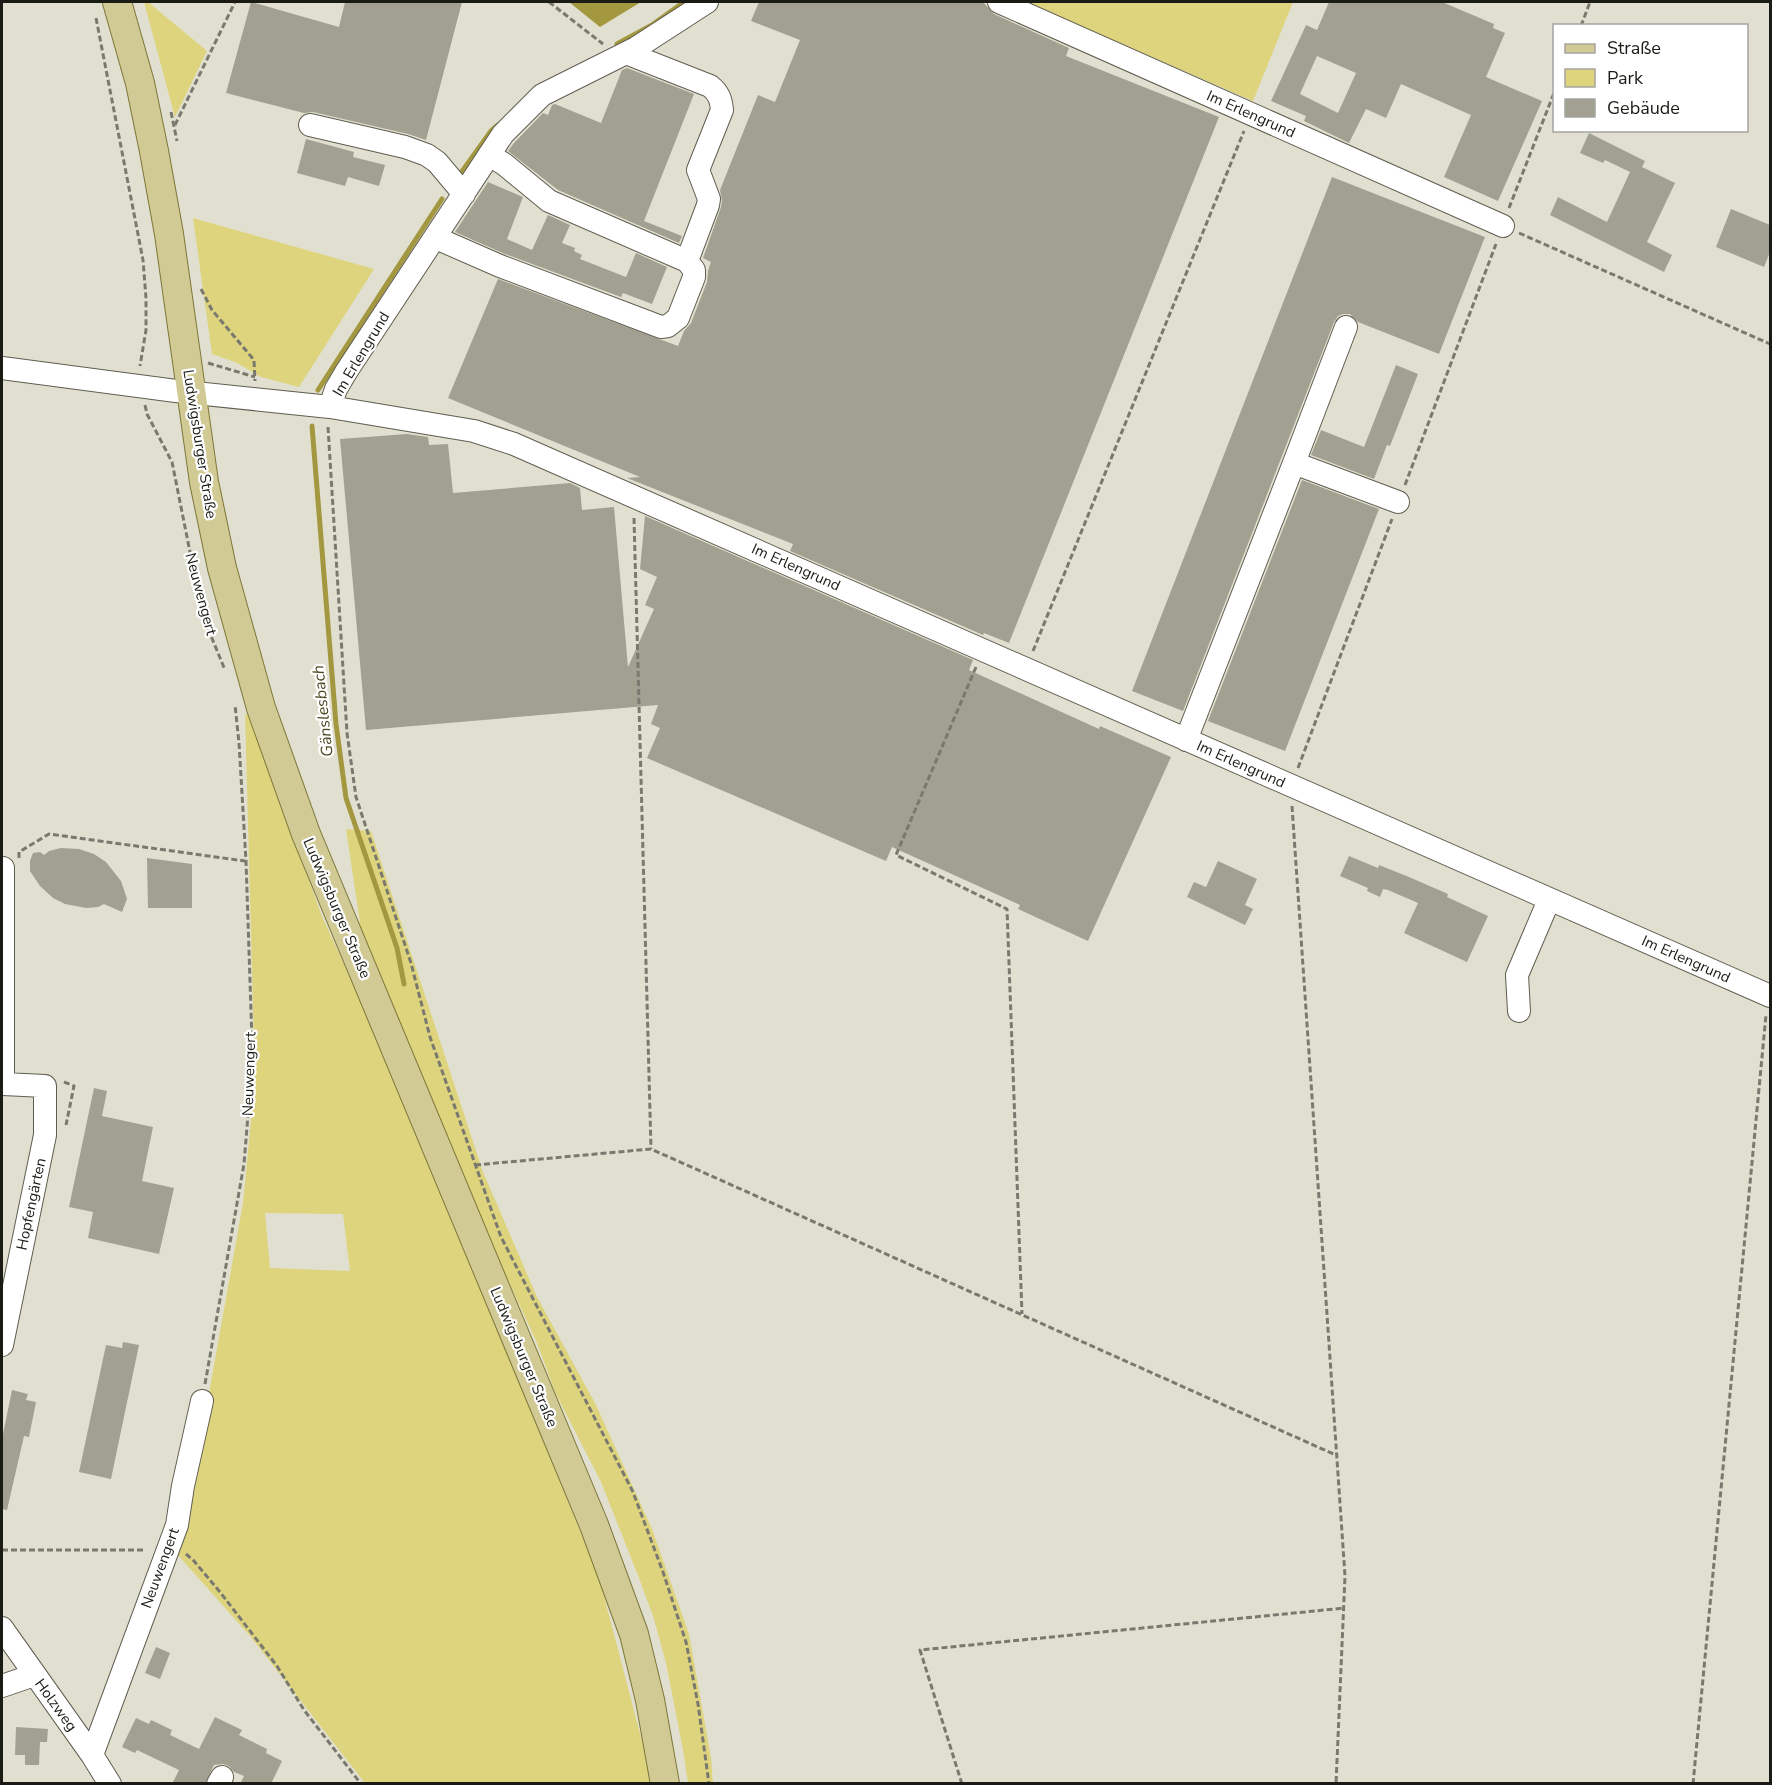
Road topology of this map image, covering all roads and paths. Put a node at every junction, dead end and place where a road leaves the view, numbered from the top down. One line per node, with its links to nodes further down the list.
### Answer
1 (235, 2): 12 (path)
2 (549, 2): 8 (path)
3 (706, 2): 8 (street, Im Erlengrund)
4 (999, 2): 11 (street, Im Erlengrund)
5 (1590, 2): 7 (path)
6 (106, 7): 25 (path); 26 (main road, Ludwigsburger Straße)
7 (1582, 24)
8 (622, 55): 15 (street, Im Erlengrund); 19 (street)
9 (1553, 96): 17 (path)
10 (168, 102): 12 (path)
11 (1251, 114): 17 (street, Im Erlengrund); 32 (path)
12 (175, 125): 14 (path)
13 (310, 125): 16 (street)
14 (178, 148)
15 (489, 155): 16 (street, Im Erlengrund); 19 (street)
16 (464, 195): 18 (street, Im Erlengrund)
17 (1503, 226): 22 (path)
18 (435, 238): 19 (street); 27 (street, Im Erlengrund)
19 (687, 261)
20 (200, 286): 24 (path)
21 (1346, 327): 28 (street)
22 (1770, 344)
23 (2, 368): 25 (street)
24 (255, 377)
25 (140, 378): 26 (street); 33 (path, Neuwengert)
26 (193, 393): 27 (street); 58 (main road, Ludwigsburger Straße)
27 (330, 407): 29 (street, Im Erlengrund); 44 (path)
28 (1294, 463): 30 (street); 35 (street)
29 (633, 495): 31 (street, Im Erlengrund); 43 (path)
30 (1398, 502)
31 (983, 651): 32 (street, Im Erlengrund); 45 (path)
32 (1026, 669): 35 (street, Im Erlengrund)
33 (228, 678)
34 (233, 697): 38 (path, Neuwengert)
35 (1186, 740): 36 (street, Im Erlengrund)
36 (1291, 787): 40 (street, Im Erlengrund); 48 (path)
37 (19, 852): 38 (path)
38 (246, 861): 47 (path, Neuwengert)
39 (3, 868): 46 (street, Hopfengärten)
40 (1549, 900): 41 (street, Im Erlengrund); 42 (street)
41 (1769, 996): 62 (path)
42 (1519, 1011)
43 (651, 1149): 44 (path); 45 (path)
44 (475, 1165): 59 (path)
45 (1022, 1314): 48 (path)
46 (2, 1345)
47 (202, 1401): 49 (street, Neuwengert)
48 (1338, 1456): 51 (path)
49 (168, 1548): 50 (path); 55 (street, Neuwengert); 57 (path)
50 (2, 1550)
51 (1345, 1608): 60 (path); 61 (path)
52 (2, 1628): 53 (street, Holzweg)
53 (34, 1675): 54 (street); 55 (street, Holzweg)
54 (2, 1686)
55 (92, 1755): 56 (street, Holzweg)
56 (110, 1784)
57 (361, 1784)
58 (665, 1784)
59 (709, 1784)
60 (962, 1784)
61 (1336, 1784)
62 (1693, 1784)

